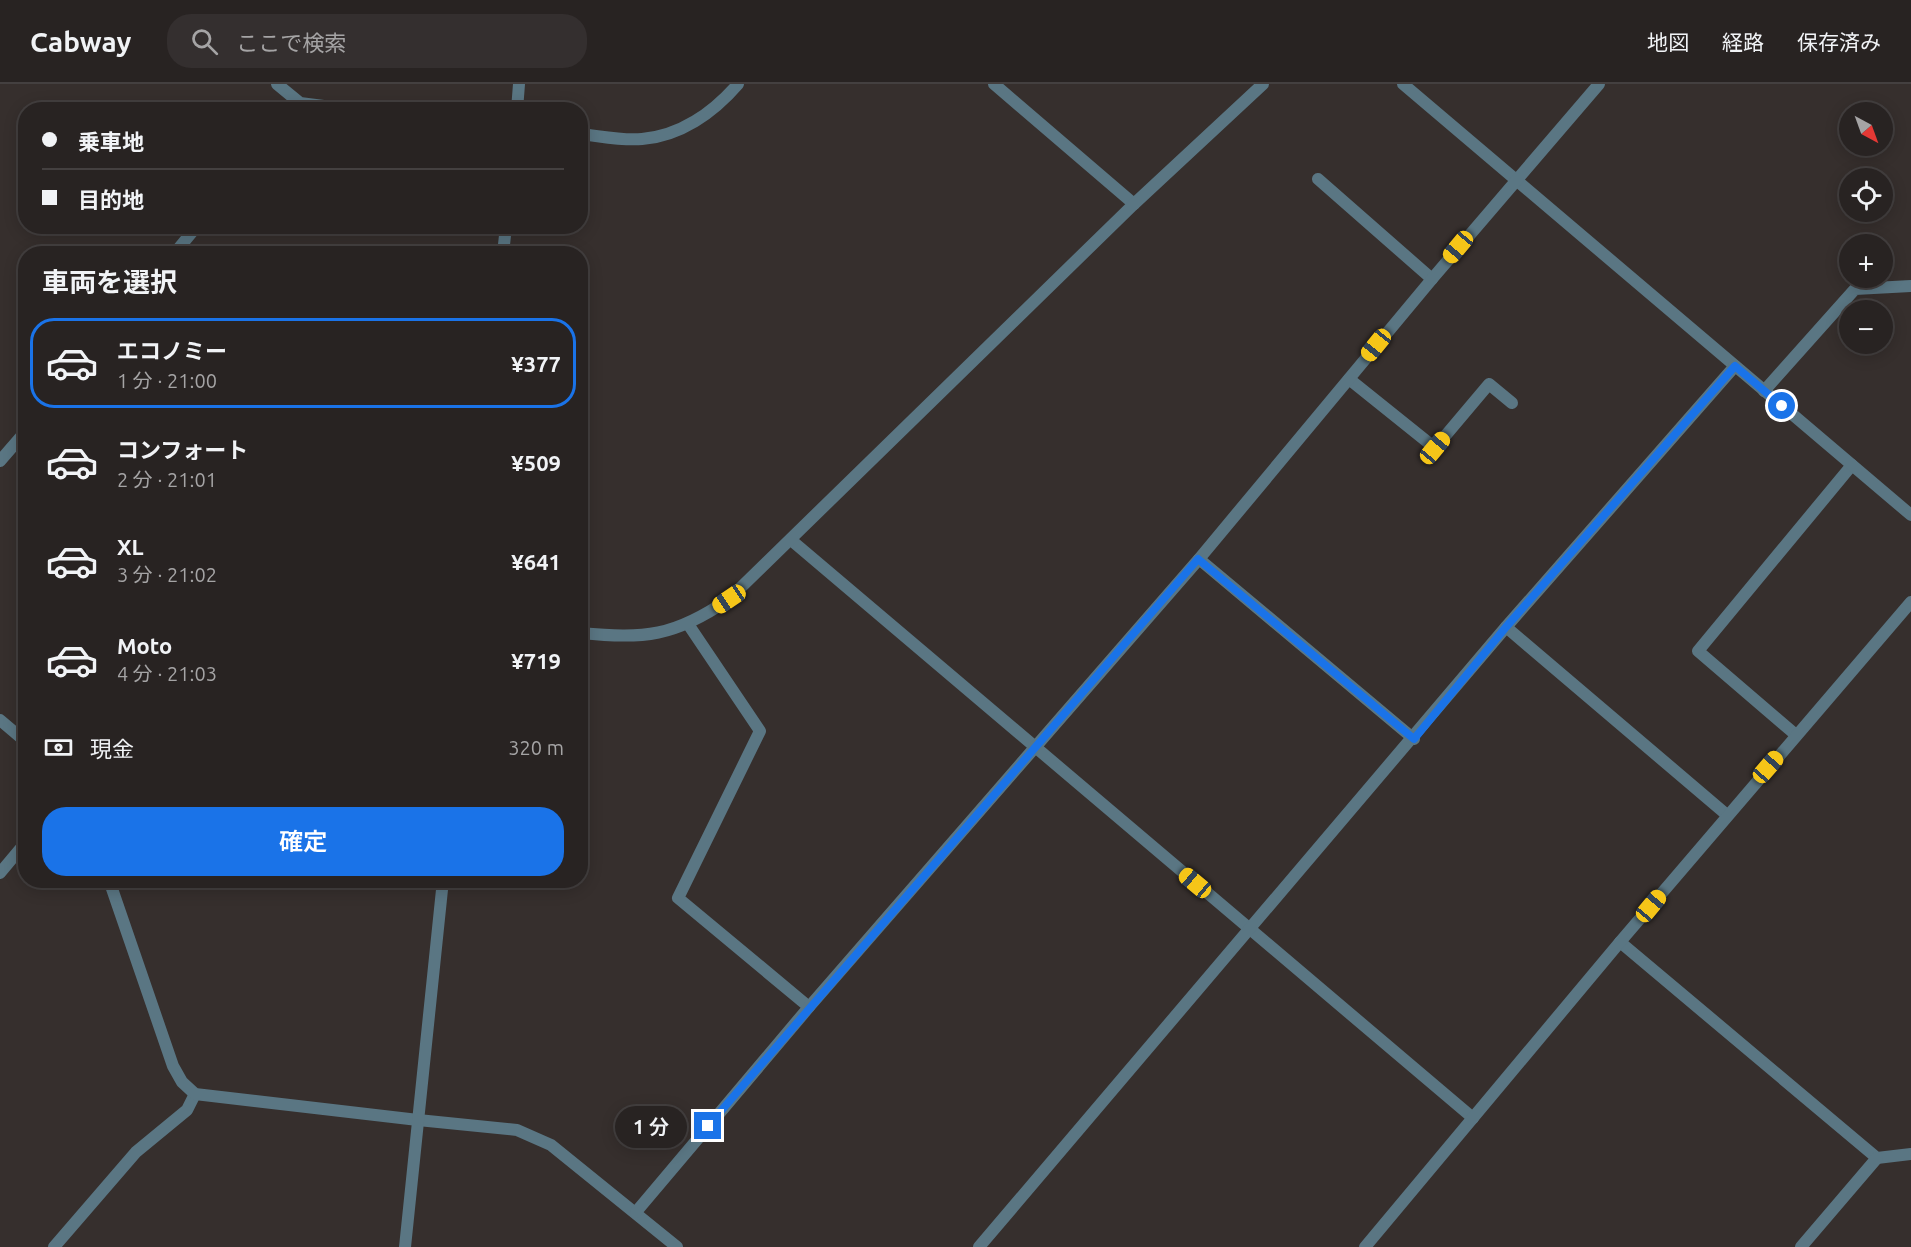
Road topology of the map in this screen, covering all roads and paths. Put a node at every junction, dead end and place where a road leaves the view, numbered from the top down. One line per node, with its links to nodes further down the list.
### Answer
1 (277, 84): 8 (street)
2 (519, 84): 9 (street)
3 (738, 84): 10 (street)
4 (994, 84): 13 (street)
5 (1263, 84): 13 (street)
6 (1403, 84): 12 (street)
7 (1599, 84): 12 (street)
8 (293, 102)
9 (518, 102)
10 (588, 135)
11 (1318, 179): 16 (street)
12 (1514, 181): 16 (street); 18 (street)
13 (1134, 204): 26 (street)
14 (190, 234): 15 (street)
15 (180, 246)
16 (1432, 279): 19 (street)
17 (1911, 286): 20 (street)
18 (1735, 366): 20 (street); 30 (street)
19 (1349, 379): 21 (street); 27 (street)
20 (1764, 391): 24 (street)
21 (1512, 403)
22 (18, 441): 23 (street)
23 (0, 462)
24 (1851, 465): 25 (street); 34 (street)
25 (1911, 515)
26 (791, 540): 29 (street); 36 (street)
27 (1198, 559): 35 (street); 36 (street)
28 (1911, 602): 34 (street)
29 (688, 624): 31 (street); 44 (street)
30 (1506, 627): 35 (street); 37 (street)
31 (588, 634)
32 (0, 720): 33 (street)
33 (18, 735)
34 (1796, 735): 37 (street)
35 (1414, 739): 42 (street)
36 (1033, 748): 42 (street); 44 (street)
37 (1727, 815): 43 (street)
38 (18, 852): 39 (street)
39 (0, 873)
40 (112, 888): 45 (street)
41 (442, 888): 47 (street)
42 (1249, 928): 46 (street); 54 (street)
43 (1620, 942): 46 (street); 49 (street)
44 (809, 1007): 50 (street)
45 (195, 1094): 47 (street); 51 (street)
46 (1473, 1118): 55 (street)
47 (418, 1120): 50 (street); 52 (street)
48 (1911, 1154): 49 (street)
49 (1877, 1158): 56 (street)
50 (636, 1212): 53 (street)
51 (54, 1247)
52 (405, 1247)
53 (677, 1247)
54 (979, 1247)
55 (1365, 1247)
56 (1801, 1247)

